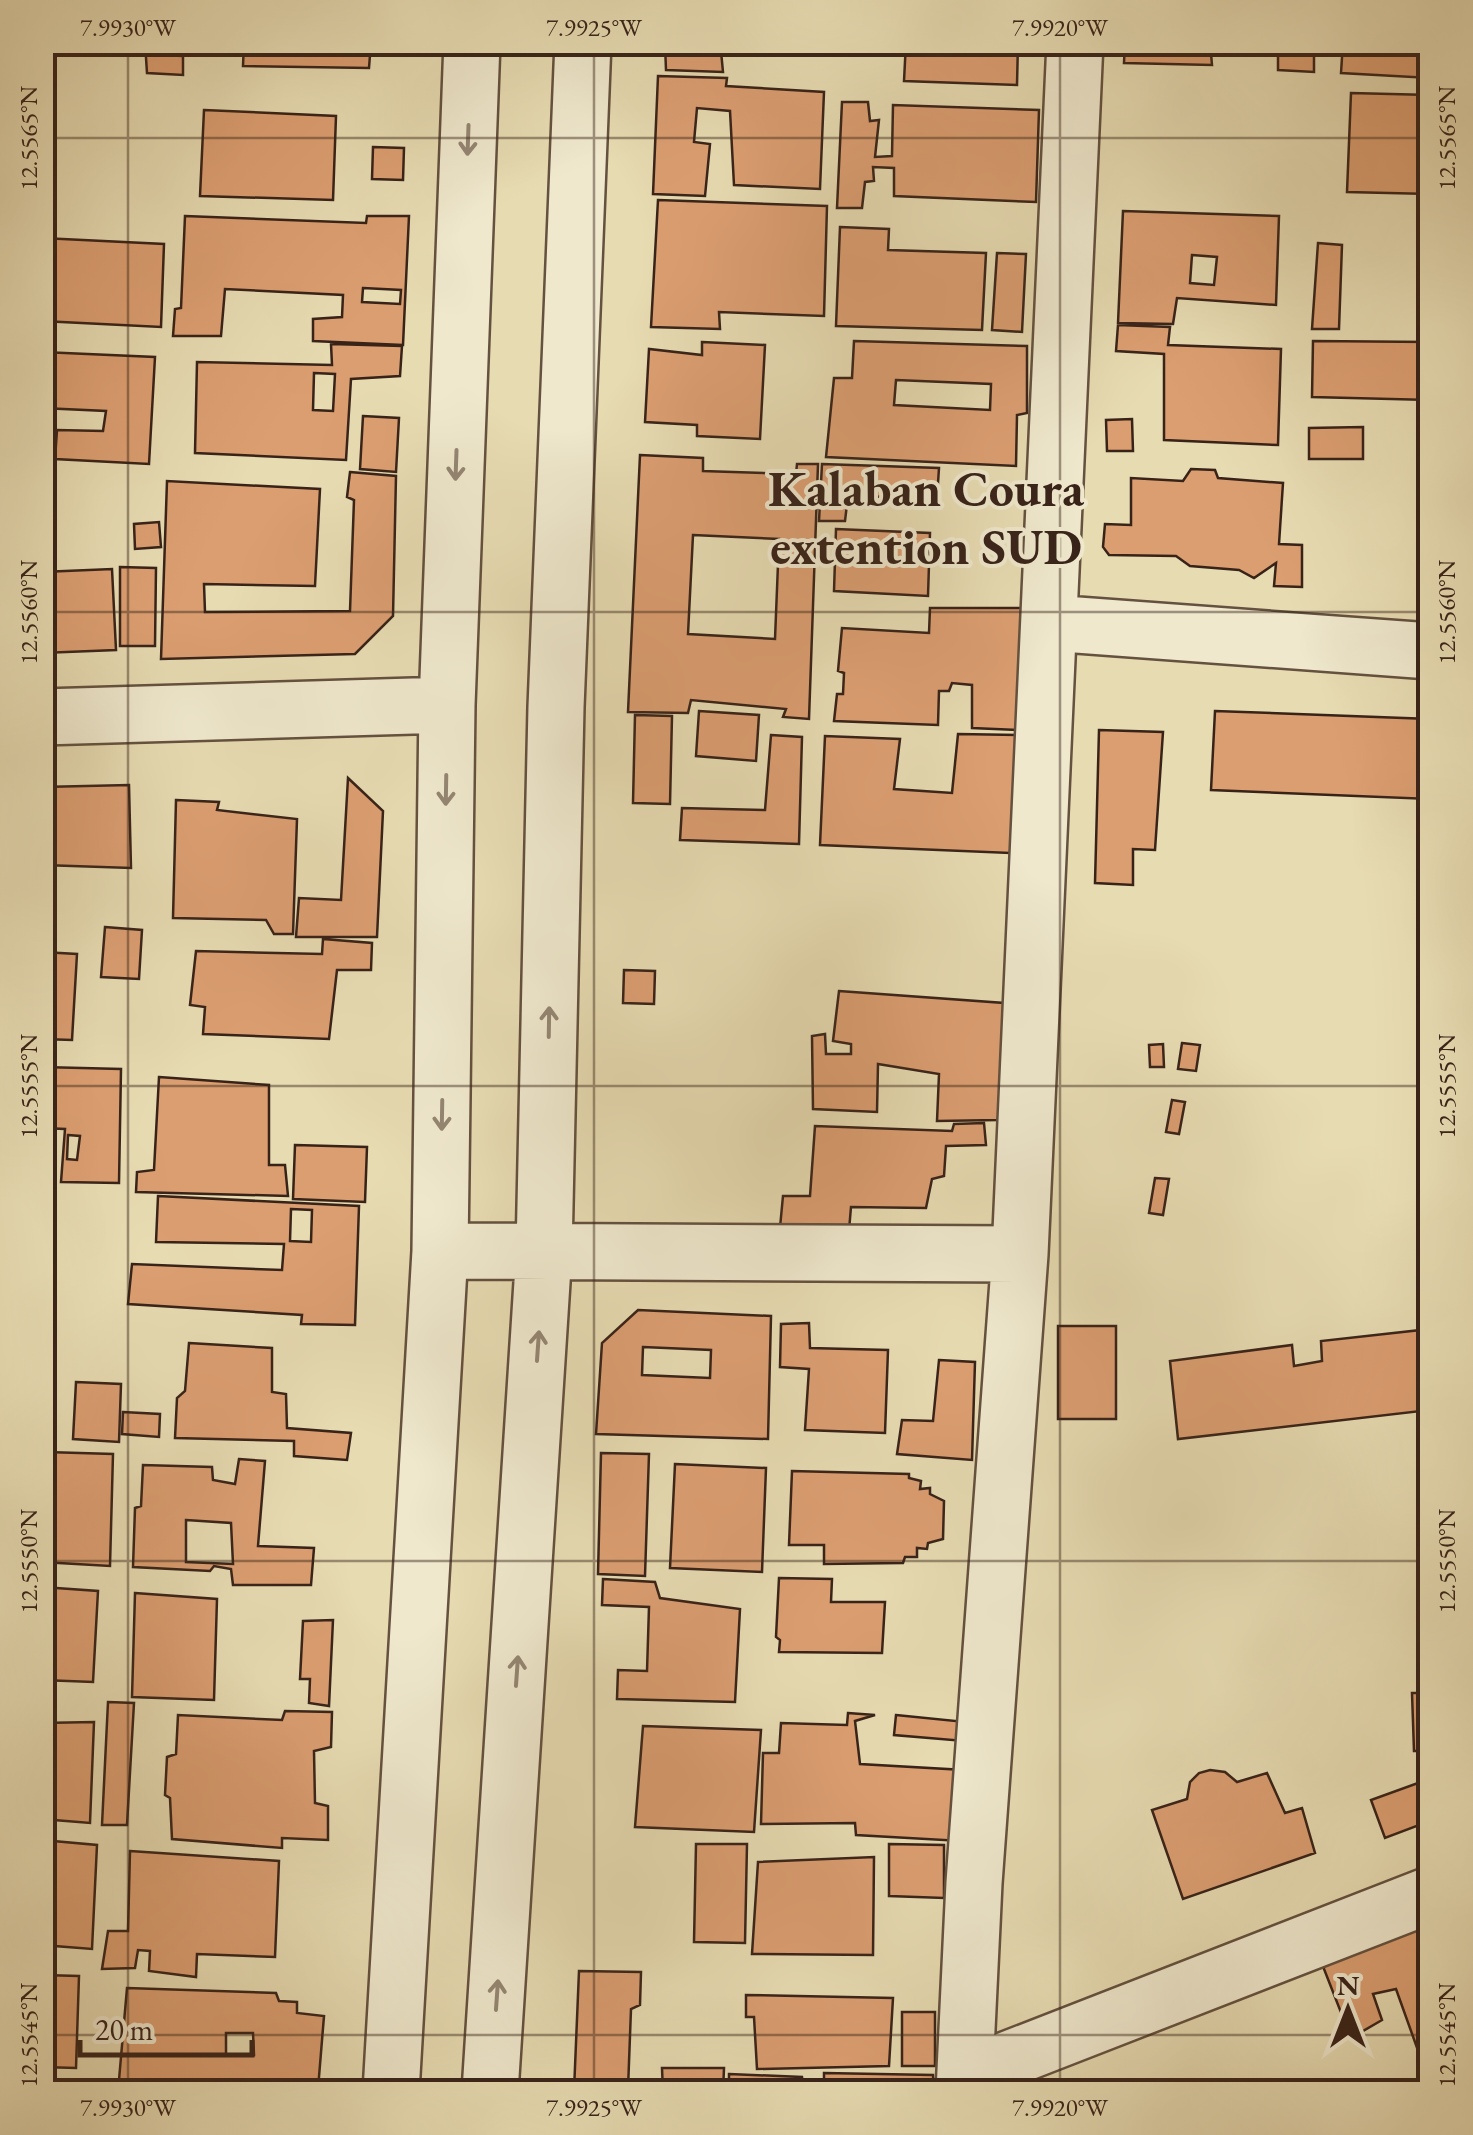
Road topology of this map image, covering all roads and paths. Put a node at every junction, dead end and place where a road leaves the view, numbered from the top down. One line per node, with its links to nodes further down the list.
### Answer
1 (472, 42): 6 (street, one-way to 6)
2 (584, 42): 9 (street, one-way to 2)
3 (1075, 42): 4 (street)
4 (1050, 624): 5 (street); 10 (street)
5 (1430, 652)
6 (447, 705): 7 (street); 8 (street, one-way to 8)
7 (42, 718)
8 (440, 1250): 9 (street); 13 (street)
9 (544, 1250): 10 (street); 14 (street, one-way to 9)
10 (1020, 1254): 12 (street)
11 (1430, 1895): 12 (street)
12 (964, 2084)
13 (390, 2092)
14 (490, 2092)

